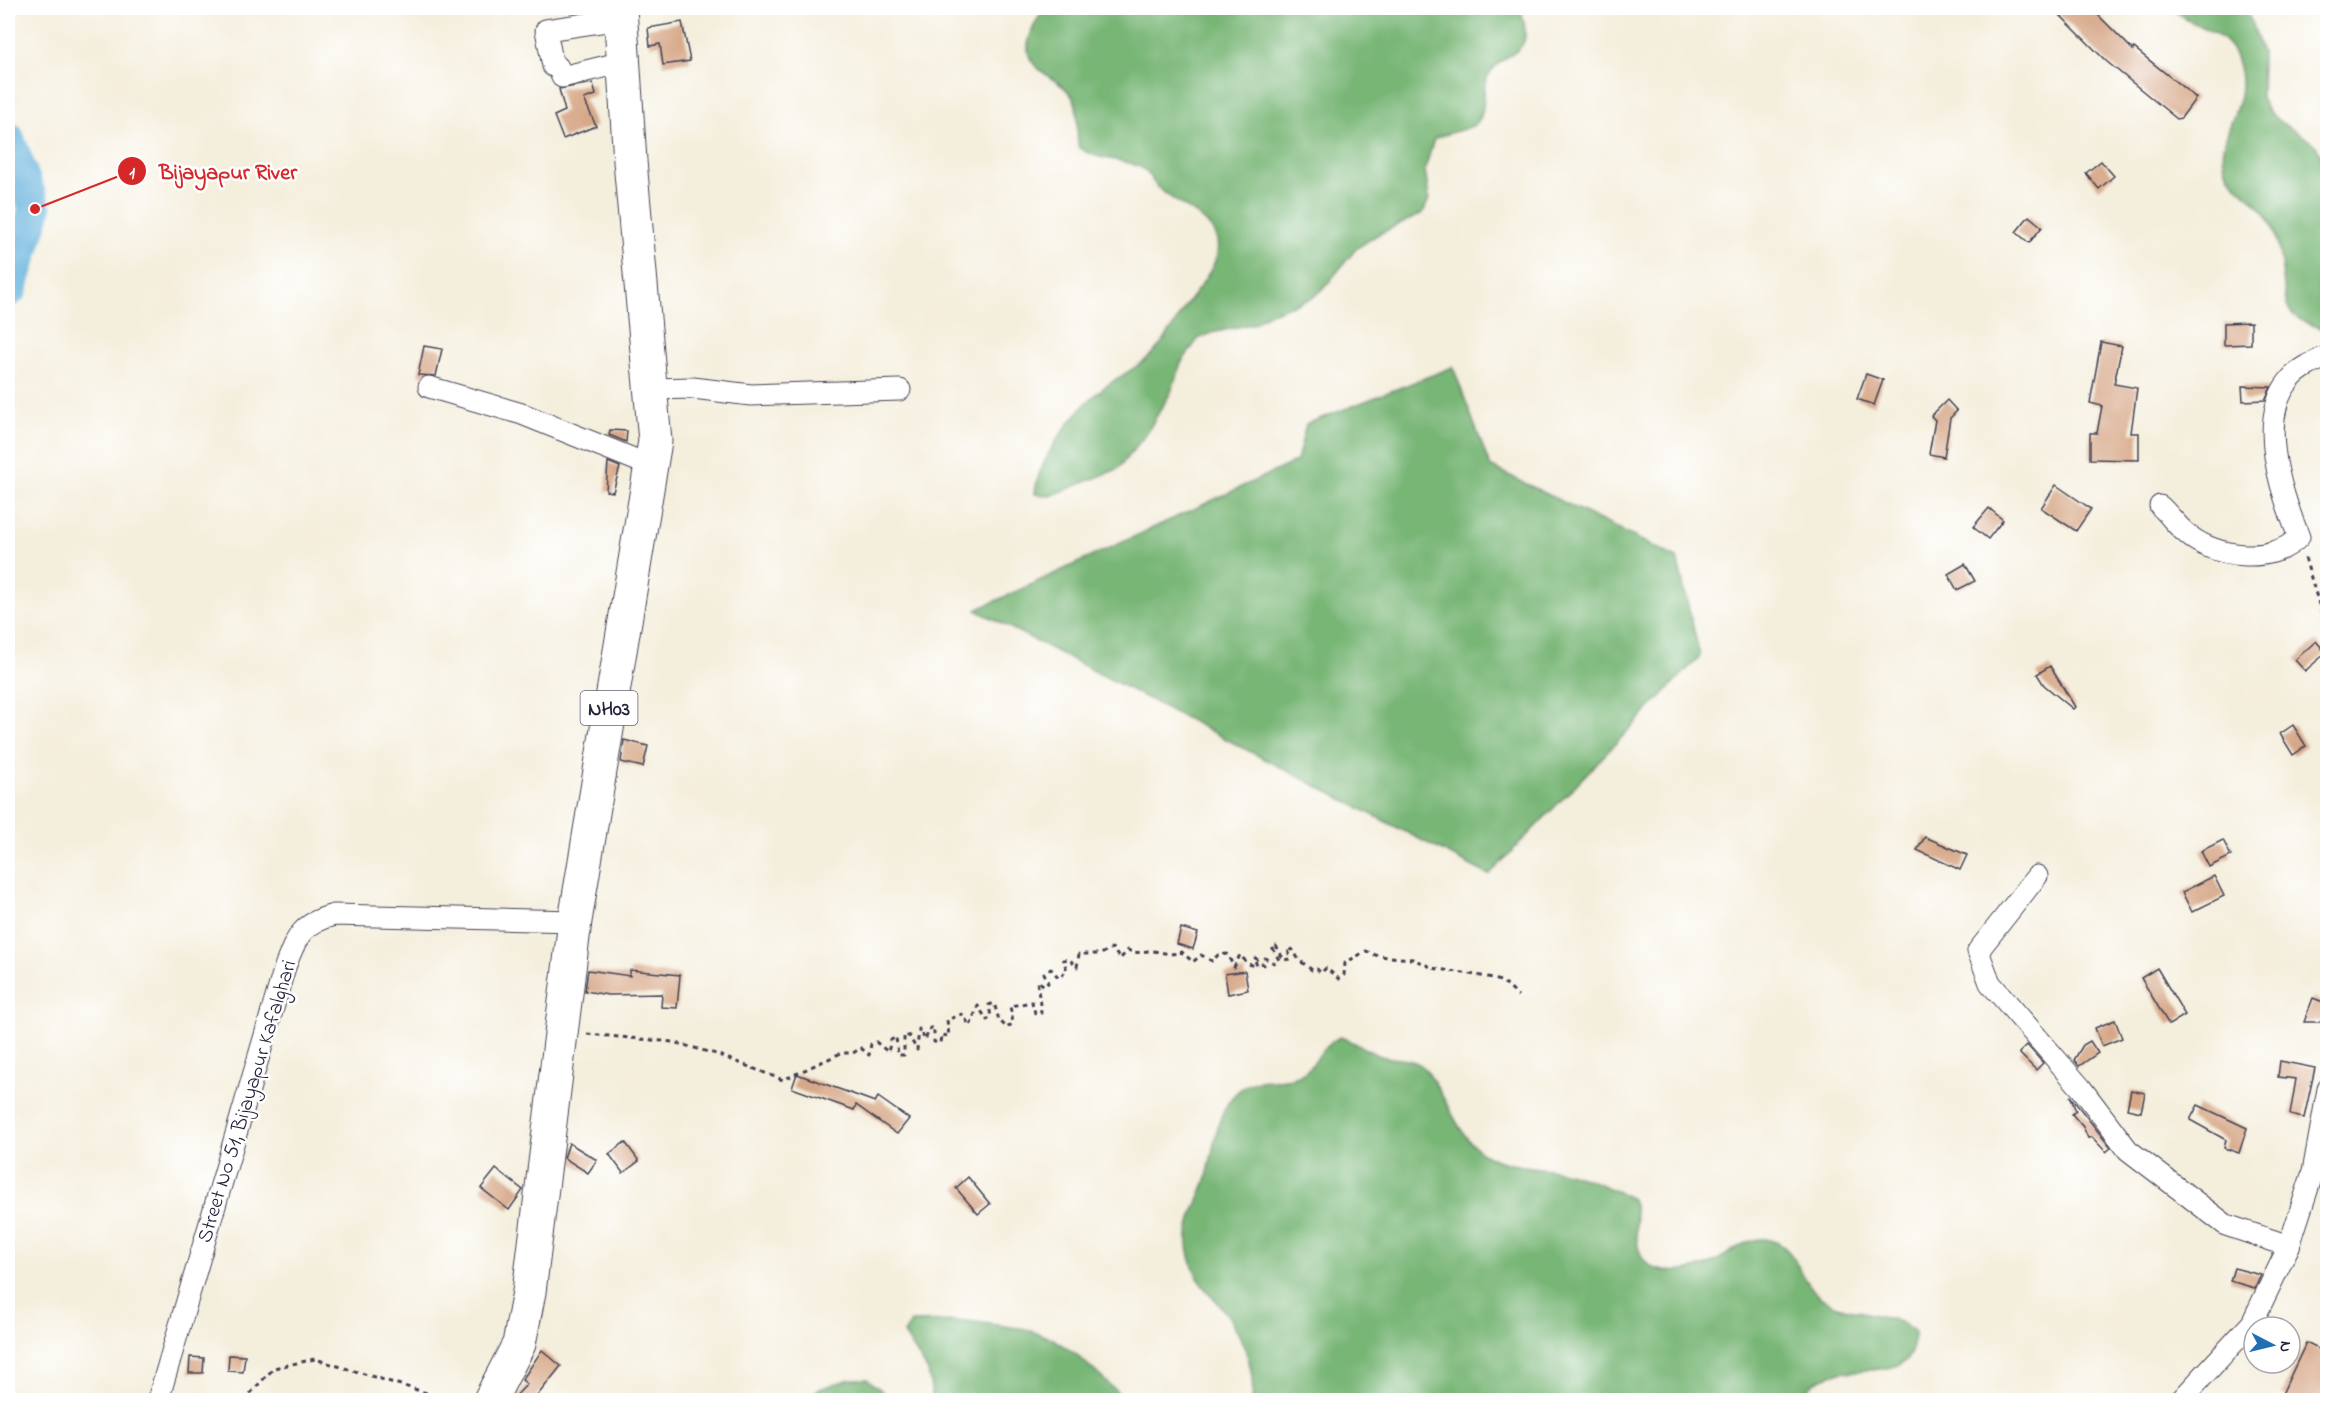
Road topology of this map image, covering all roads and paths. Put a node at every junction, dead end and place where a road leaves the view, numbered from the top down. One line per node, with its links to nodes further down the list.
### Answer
1 (620, 13): 2 (main road, NH03); 2 (street)
2 (623, 62): 5 (main road, NH03)
3 (2328, 356): 9 (street)
4 (429, 387): 7 (street)
5 (652, 389): 6 (street); 7 (main road, NH03)
6 (900, 390)
7 (651, 466): 12 (main road, NH03)
8 (2160, 506): 9 (street)
9 (2299, 537): 10 (path)
10 (2328, 634)
11 (2037, 876): 16 (street)
12 (575, 921): 14 (main road, NH03); 18 (street, Street No 51, Bijayapur Kafalghari)
13 (1518, 996): 14 (path)
14 (561, 1031): 21 (main road, NH03)
15 (2328, 1089): 16 (street)
16 (2289, 1246): 17 (street)
17 (2190, 1398)
18 (158, 1401)
19 (244, 1401): 20 (path)
20 (450, 1401)
21 (490, 1401)

